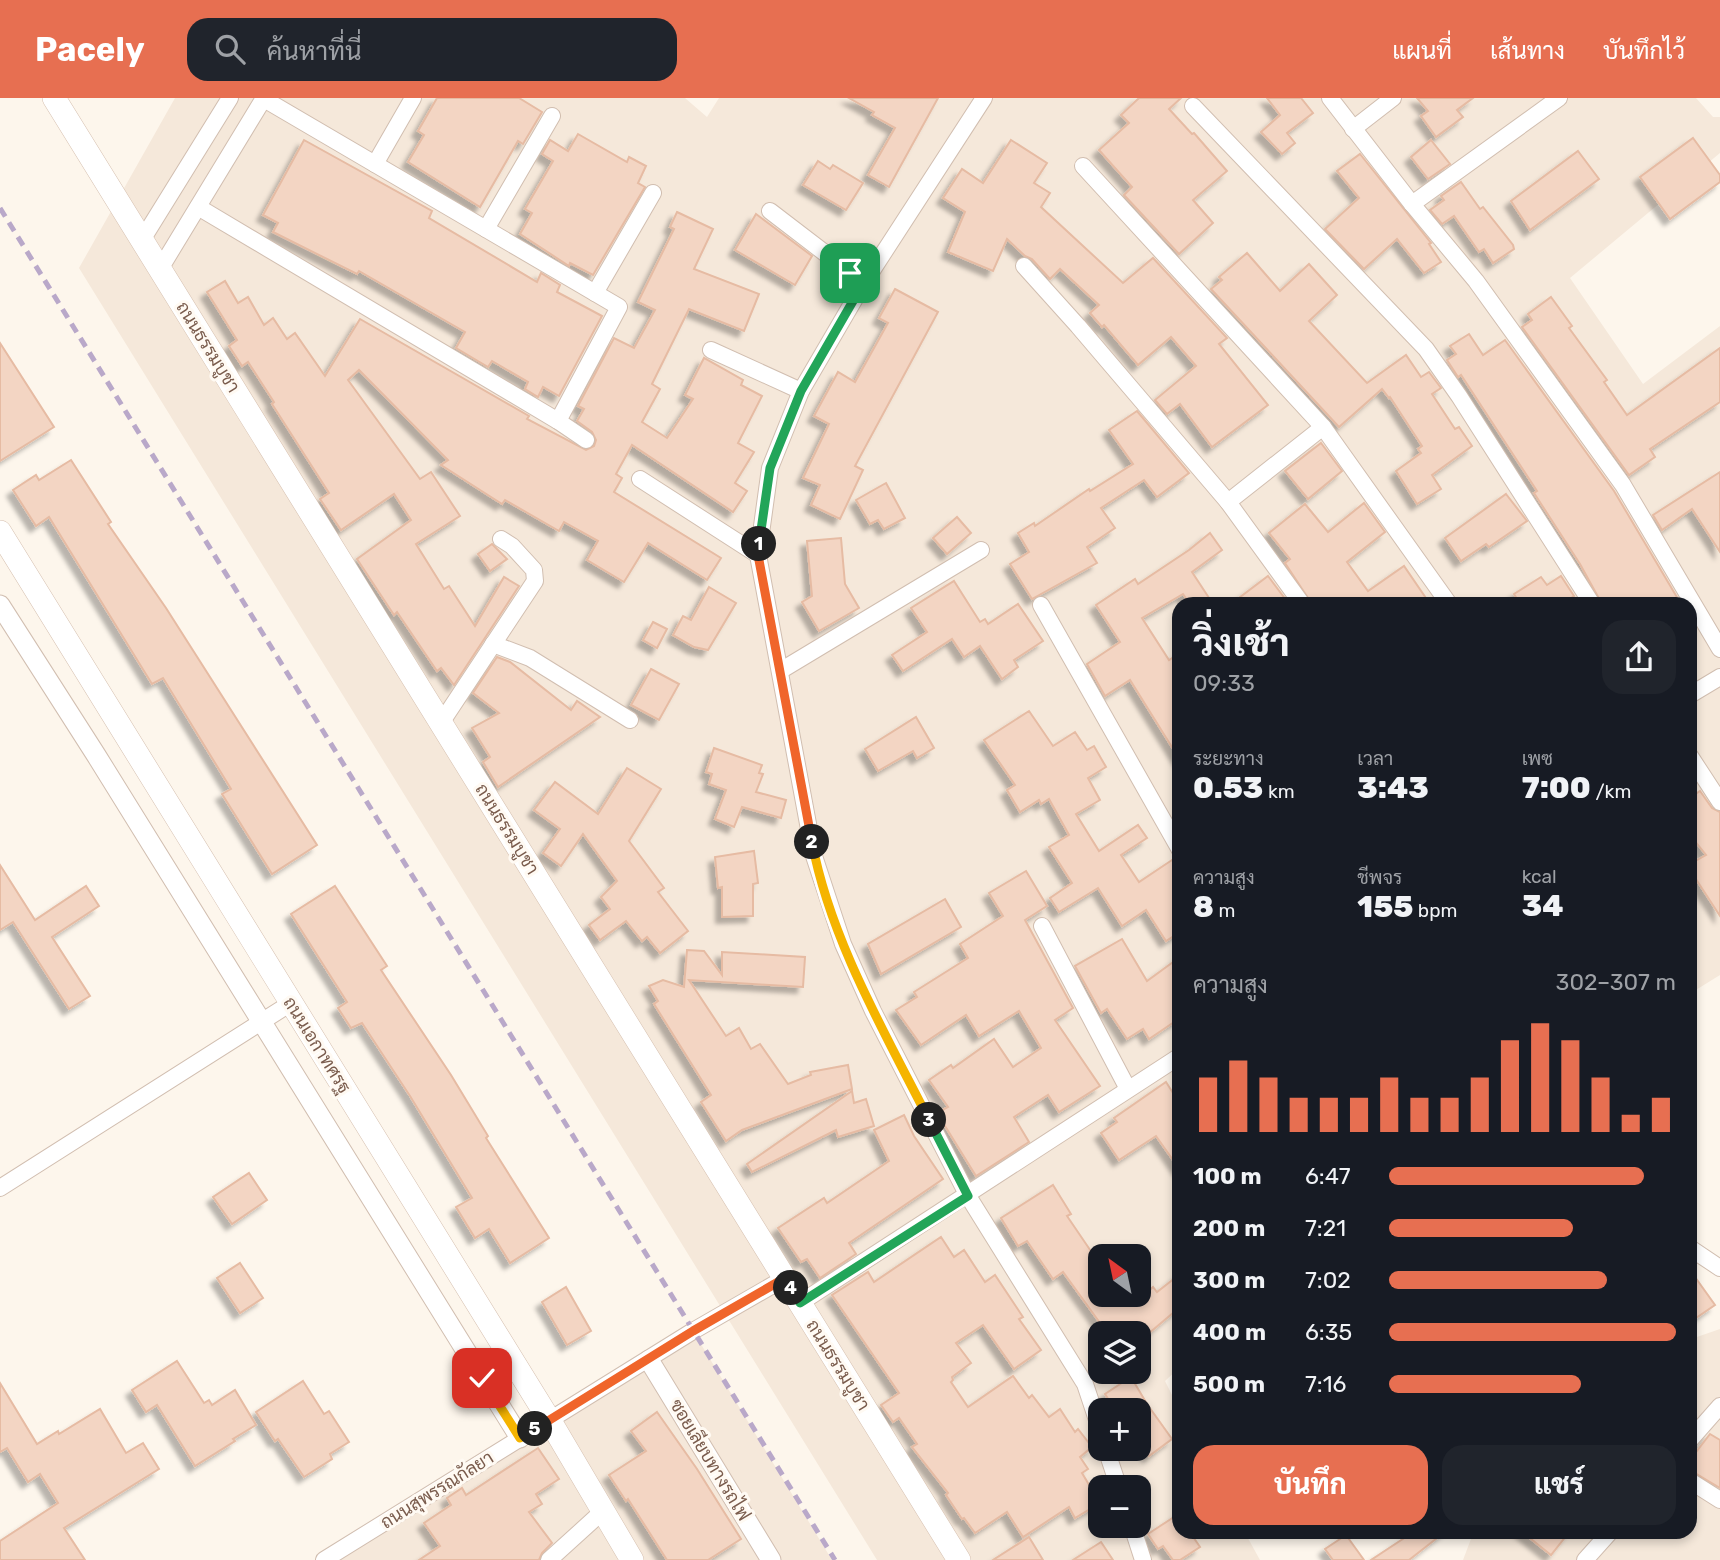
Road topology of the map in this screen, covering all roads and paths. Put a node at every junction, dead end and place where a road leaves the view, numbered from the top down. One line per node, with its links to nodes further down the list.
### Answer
1 (54, 98): 19 (main road, ถนนธรรมบูชา)
2 (230, 98): 19 (street)
3 (264, 98): 12 (street); 16 (street)
4 (413, 98): 12 (street)
5 (984, 98): 22 (street)
6 (1330, 98): 11 (street)
7 (1393, 98): 11 (street)
8 (1559, 98): 15 (street)
9 (1193, 106): 37 (street)
10 (552, 116): 18 (street)
11 (1353, 129): 15 (street)
12 (375, 164): 18 (street)
13 (1083, 166): 27 (street)
14 (653, 193): 23 (street)
15 (1412, 204): 38 (street)
16 (198, 207): 21 (street); 26 (street)
17 (770, 211): 22 (street)
18 (486, 229): 23 (street)
19 (142, 240): 21 (main road, ถนนธรรมบูชา)
20 (1024, 266): 30 (street)
21 (160, 270): 48 (main road, ถนนธรรมบูชา)
22 (864, 282): 25 (street)
23 (595, 293): 26 (street)
24 (711, 350): 25 (street)
25 (801, 391): 34 (street)
26 (558, 421): 28 (street)
27 (1323, 427): 30 (street); 36 (street)
28 (586, 440)
29 (640, 479): 34 (street)
30 (1228, 502): 35 (street)
31 (0, 532): 53 (main road, ถนนเอกาทศรฐ)
32 (501, 539): 42 (street)
33 (981, 550): 44 (street)
34 (758, 555): 44 (street)
35 (1297, 597)
36 (1444, 597)
37 (1588, 597)
38 (1689, 597)
39 (0, 605): 54 (street)
40 (1041, 605): 51 (street)
41 (1697, 610): 43 (street)
42 (493, 644): 47 (street); 48 (street)
43 (1720, 649)
44 (780, 671): 58 (street)
45 (1720, 677): 46 (street)
46 (1697, 691)
47 (630, 720)
48 (441, 723): 63 (main road, ถนนธรรมบูชา)
49 (1697, 767): 50 (street)
50 (1720, 802)
51 (1172, 836)
52 (1042, 926): 56 (street)
53 (291, 1003): 54 (street); 68 (main road, ถนนเอกาทศรฐ)
54 (262, 1022): 57 (street); 70 (street)
55 (1172, 1064): 56 (street)
56 (1128, 1089): 58 (street)
57 (0, 1188)
58 (968, 1196): 64 (street); 66 (street)
59 (1697, 1253): 60 (street)
60 (1705, 1258): 61 (street); 62 (street)
61 (1697, 1264)
62 (1720, 1268)
63 (785, 1278): 64 (main road, ถนนธรรมบูชา); 65 (street, ถนนสุพรรณกัลยา)
64 (800, 1303): 80 (main road, ถนนธรรมบูชา)
65 (649, 1360): 68 (street, ถนนสุพรรณกัลยา); 79 (street, ซอยเลียบทางรถไฟ)
66 (1090, 1398)
67 (1720, 1406): 69 (street)
68 (550, 1421): 70 (street, ถนนสุพรรณกัลยา); 73 (main road, ถนนเอกาทศรฐ)
69 (1697, 1432)
70 (520, 1438): 76 (street, ถนนสุพรรณกัลยา)
71 (1697, 1485): 72 (street)
72 (1720, 1500)
73 (603, 1511): 77 (street); 78 (main road, ถนนเอกาทศรฐ)
74 (1136, 1538): 81 (street)
75 (1604, 1539): 82 (street)
76 (324, 1560)
77 (549, 1560)
78 (632, 1560)
79 (771, 1560)
80 (959, 1560)
81 (1143, 1560)
82 (1586, 1560)

